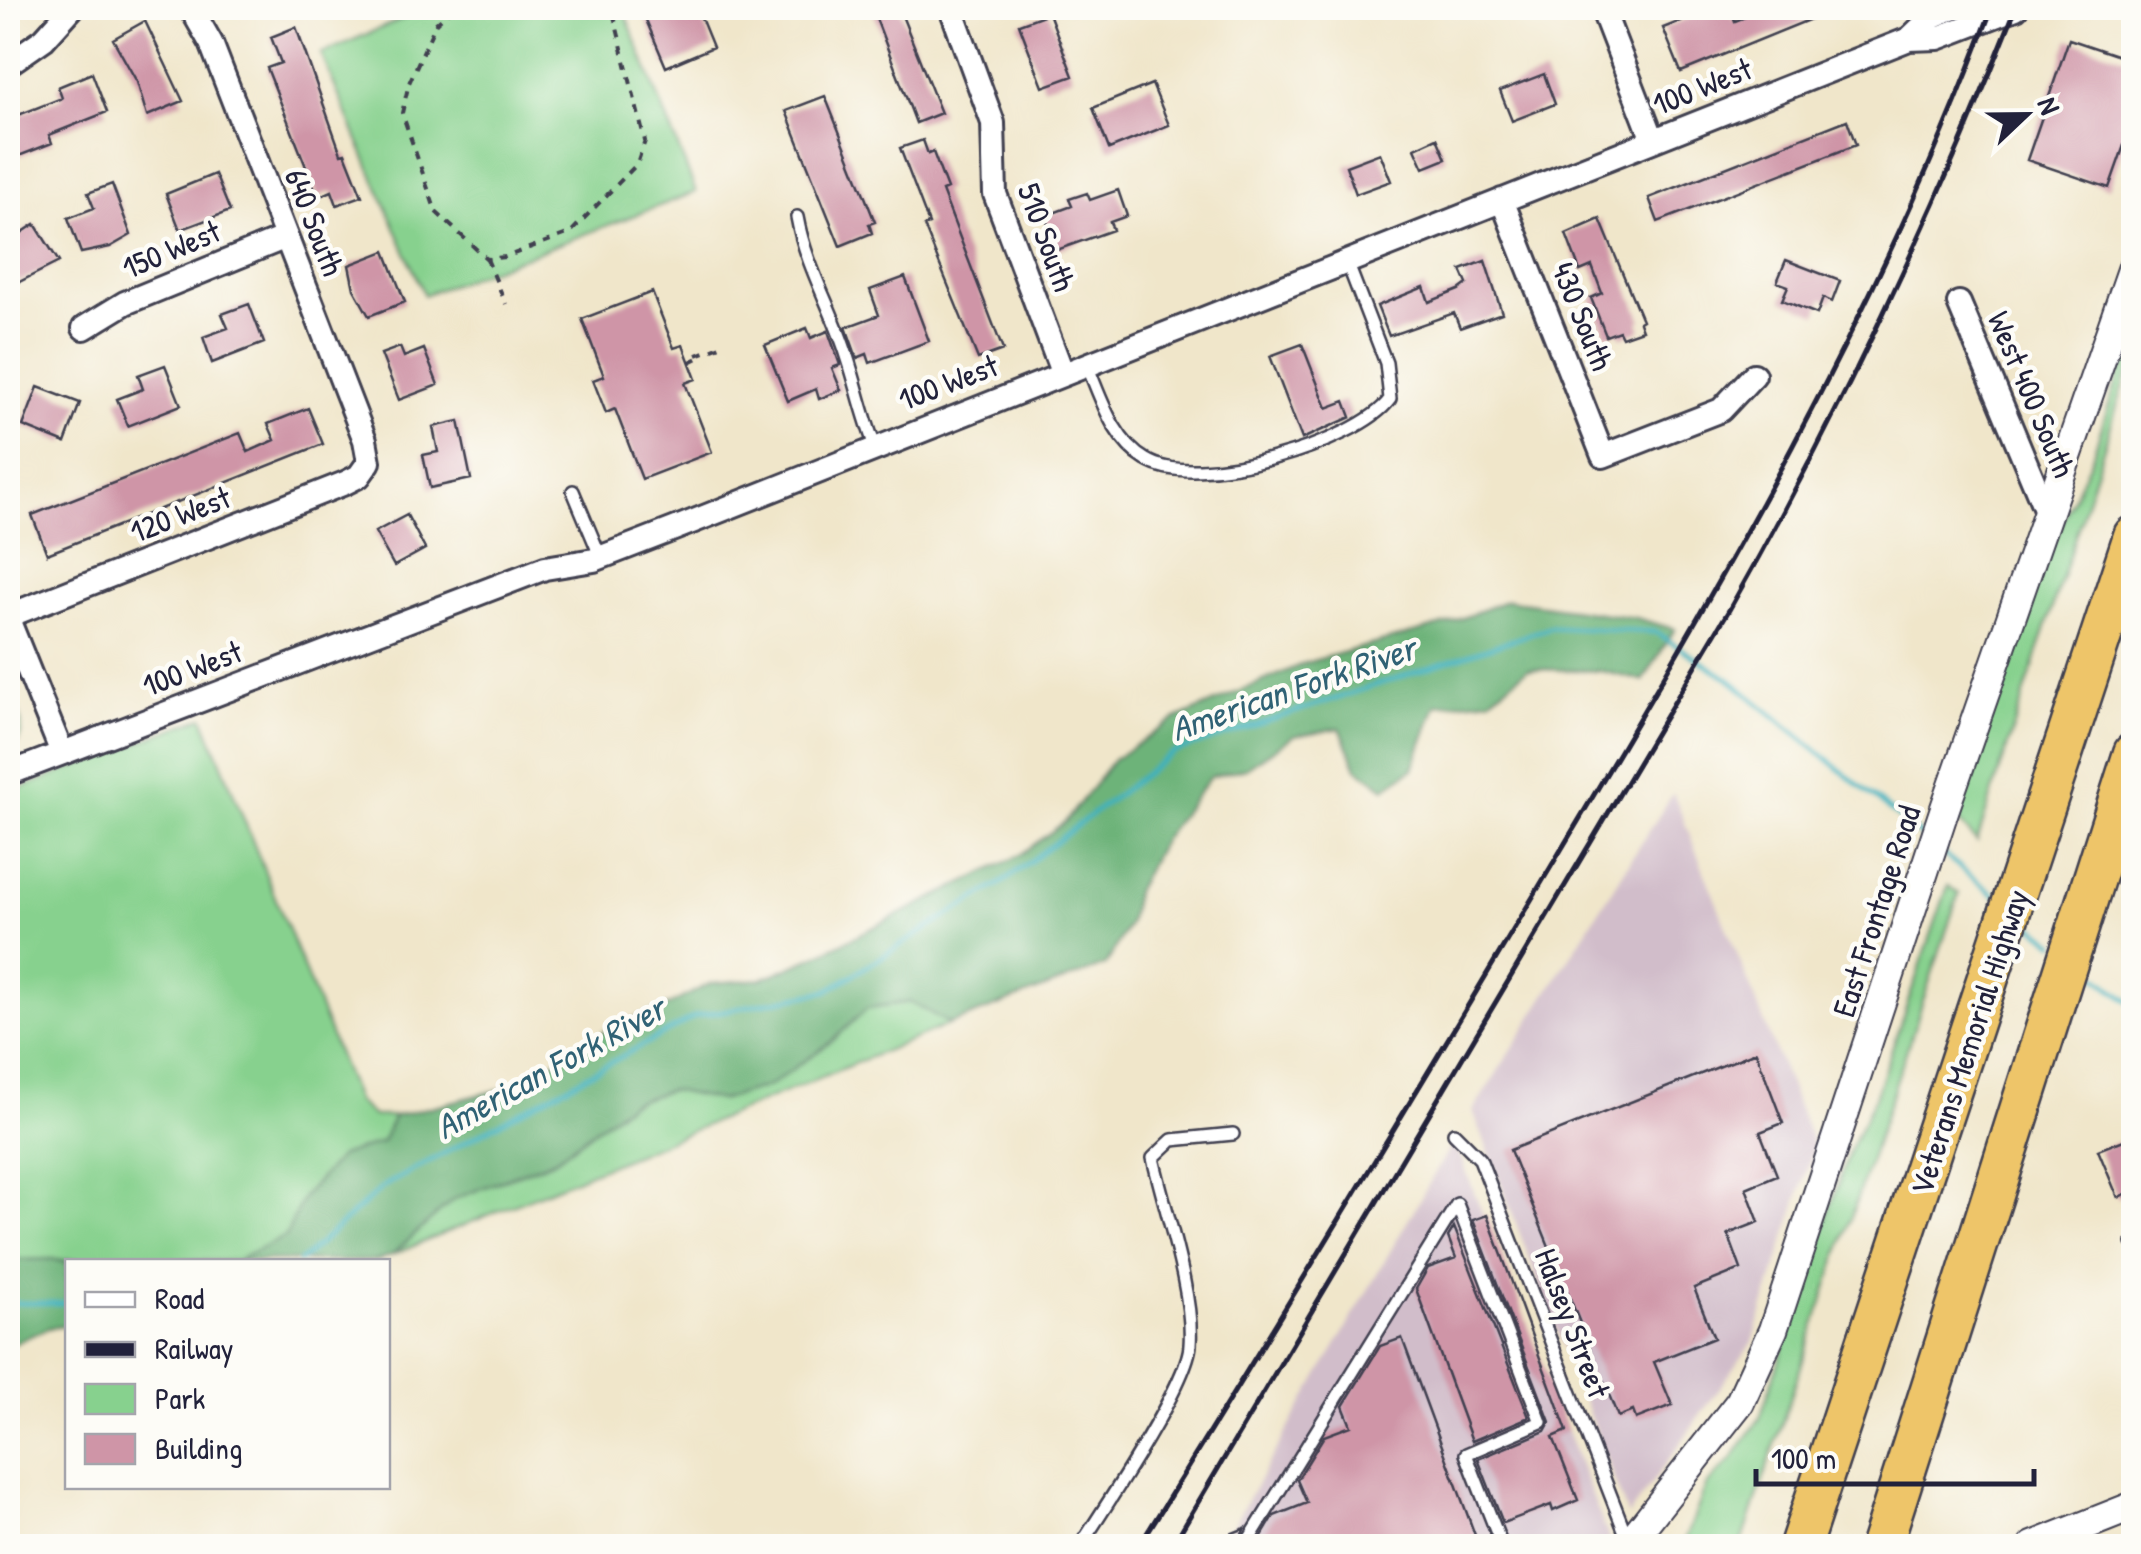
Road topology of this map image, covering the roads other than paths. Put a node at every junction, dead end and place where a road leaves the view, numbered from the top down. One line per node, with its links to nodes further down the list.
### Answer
1 (72, 8): 8 (street)
2 (191, 8): 12 (street, 640 South)
3 (951, 8): 18 (street, 510 South)
4 (1602, 8): 9 (street)
5 (1953, 8): 7 (street, 100 West)
6 (2016, 8): 7 (street, 100 West)
7 (1918, 38): 9 (street, 100 West)
8 (8, 64)
9 (1653, 140): 10 (street, 100 West)
10 (1502, 200): 13 (street, 100 West); 19 (street, 430 South)
11 (798, 216): 20 (lane)
12 (286, 237): 16 (street, 150 West); 21 (street, 640 South)
13 (1347, 261): 17 (street, 100 West); 17 (lane)
14 (2134, 264): 23 (street, East Frontage Road)
15 (1959, 302): 23 (street, West 400 South)
16 (84, 328)
17 (1086, 363): 18 (street, 100 West)
18 (1062, 372): 20 (street, 100 West)
19 (1754, 376)
20 (875, 446): 25 (street, 100 West)
21 (369, 462): 26 (street, 120 West)
22 (573, 491): 25 (lane)
23 (2046, 511): 33 (street, East Frontage Road)
24 (2134, 536): 37 (highway, Veterans Memorial Highway)
25 (601, 558): 27 (street, 100 West)
26 (8, 618): 27 (street)
27 (62, 752): 29 (street, 100 West)
28 (2134, 753): 38 (highway, Veterans Memorial Highway)
29 (8, 774)
30 (1454, 1132): 33 (lane, Halsey Street)
31 (1233, 1134): 34 (lane)
32 (2134, 1506): 39 (street)
33 (1628, 1544)
34 (1080, 1546)
35 (1245, 1546): 36 (lane)
36 (1502, 1546)
37 (1800, 1546)
38 (1881, 1546)
39 (2033, 1546)

